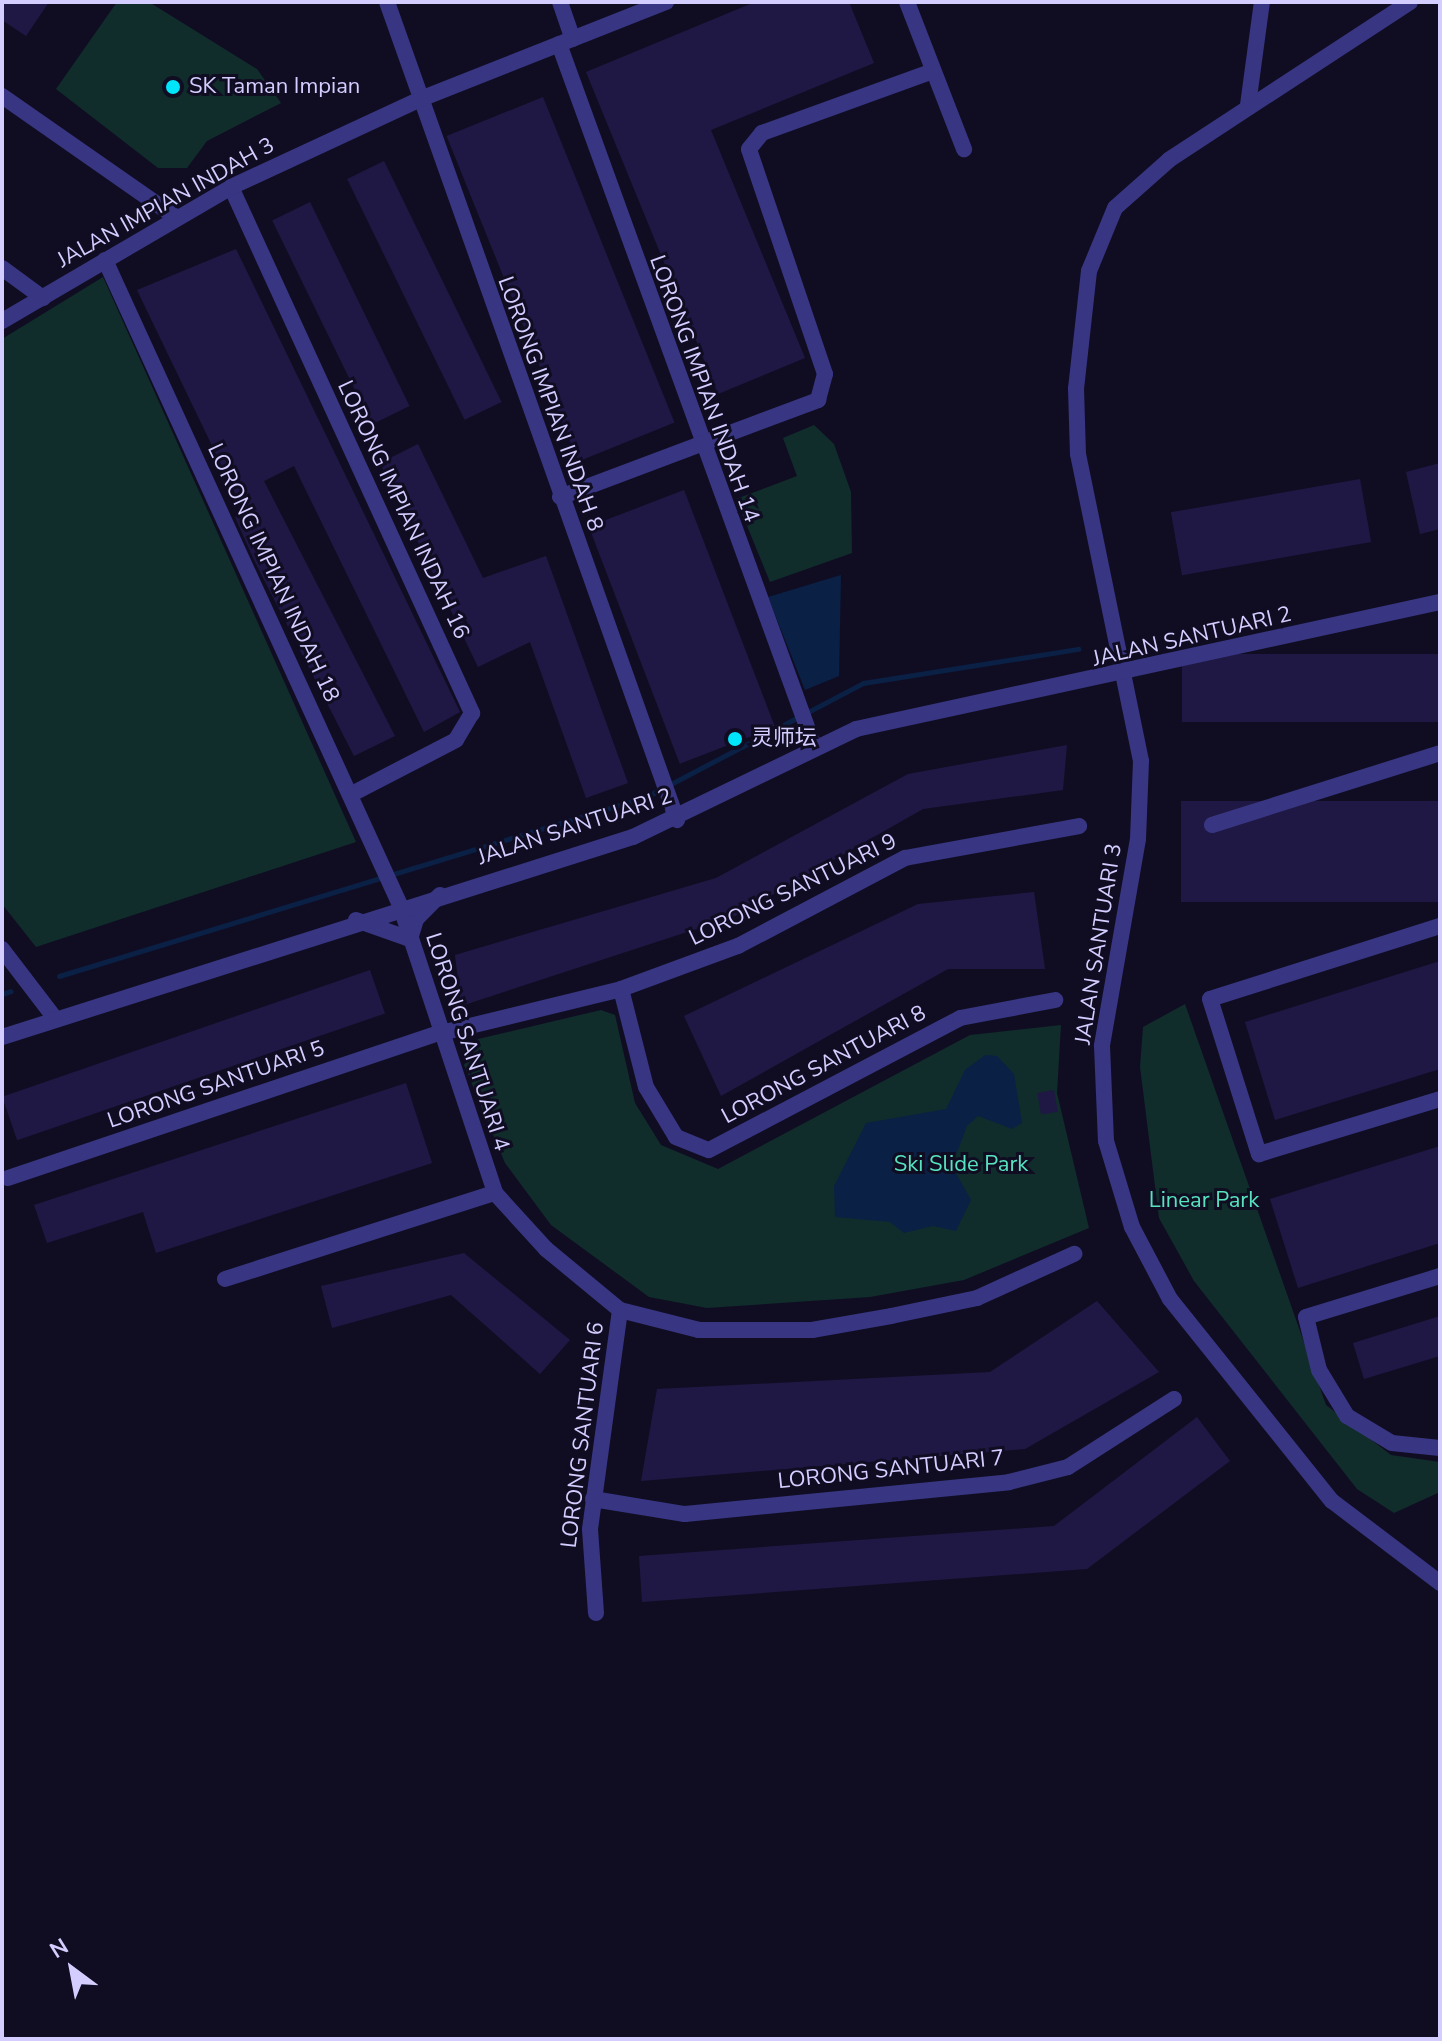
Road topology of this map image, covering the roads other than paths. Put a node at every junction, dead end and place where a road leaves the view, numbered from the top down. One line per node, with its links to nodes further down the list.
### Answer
1 (387, 2): 10 (street, LORONG IMPIAN INDAH 8)
2 (560, 2): 7 (street, LORONG IMPIAN INDAH 14)
3 (666, 2): 7 (street, JALAN IMPIAN INDAH 3)
4 (907, 2): 8 (street)
5 (1262, 2): 11 (street)
6 (1410, 2): 11 (street, JALAN SANTUARI 3)
7 (566, 42): 10 (street, JALAN IMPIAN INDAH 3); 19 (street, LORONG IMPIAN INDAH 14)
8 (933, 71): 12 (street); 19 (street)
9 (2, 96): 14 (street)
10 (418, 100): 13 (street, JALAN IMPIAN INDAH 3); 20 (street, LORONG IMPIAN INDAH 8)
11 (1248, 105): 22 (street, JALAN SANTUARI 3)
12 (964, 149)
13 (231, 187): 14 (street, JALAN IMPIAN INDAH 3); 25 (street, LORONG IMPIAN INDAH 16)
14 (177, 218): 15 (street, JALAN IMPIAN INDAH 3)
15 (105, 260): 17 (street, JALAN IMPIAN INDAH 3); 25 (street, LORONG IMPIAN INDAH 18)
16 (2, 268): 17 (street)
17 (43, 298): 18 (street, JALAN IMPIAN INDAH 3)
18 (2, 321)
19 (699, 446): 20 (street); 23 (street, LORONG IMPIAN INDAH 14)
20 (560, 497): 26 (street, LORONG IMPIAN INDAH 8)
21 (1440, 602): 22 (street, JALAN SANTUARI 2)
22 (1122, 676): 23 (street, JALAN SANTUARI 2); 50 (street, JALAN SANTUARI 3)
23 (811, 739): 26 (street, JALAN SANTUARI 2)
24 (1440, 753): 27 (street)
25 (350, 795): 30 (street, LORONG IMPIAN INDAH 18)
26 (674, 813): 29 (street, JALAN SANTUARI 2)
27 (1212, 825)
28 (1079, 826): 35 (street, LORONG SANTUARI 9)
29 (443, 892): 30 (street, JALAN SANTUARI 2); 33 (street)
30 (400, 905): 31 (street, JALAN SANTUARI 2); 33 (street, LORONG SANTUARI 4)
31 (354, 920): 33 (street); 37 (street, JALAN SANTUARI 2)
32 (1440, 926): 40 (street)
33 (410, 939): 38 (street, LORONG SANTUARI 4)
34 (2, 949): 37 (street)
35 (621, 989): 36 (street, LORONG SANTUARI 8); 38 (street, LORONG SANTUARI 9)
36 (1055, 1000)
37 (54, 1017): 39 (street, JALAN SANTUARI 2)
38 (437, 1034): 41 (street, LORONG SANTUARI 5); 42 (street, LORONG SANTUARI 4)
39 (2, 1037)
40 (1440, 1099)
41 (8, 1178)
42 (495, 1193): 45 (street); 46 (street, LORONG SANTUARI 4)
43 (1074, 1254): 46 (street, LORONG SANTUARI 4)
44 (1440, 1276): 48 (street)
45 (225, 1279)
46 (620, 1310): 49 (street, LORONG SANTUARI 6)
47 (1174, 1399): 49 (street, LORONG SANTUARI 7)
48 (1440, 1448)
49 (593, 1499): 51 (street, LORONG SANTUARI 6)
50 (1440, 1583)
51 (596, 1613)

